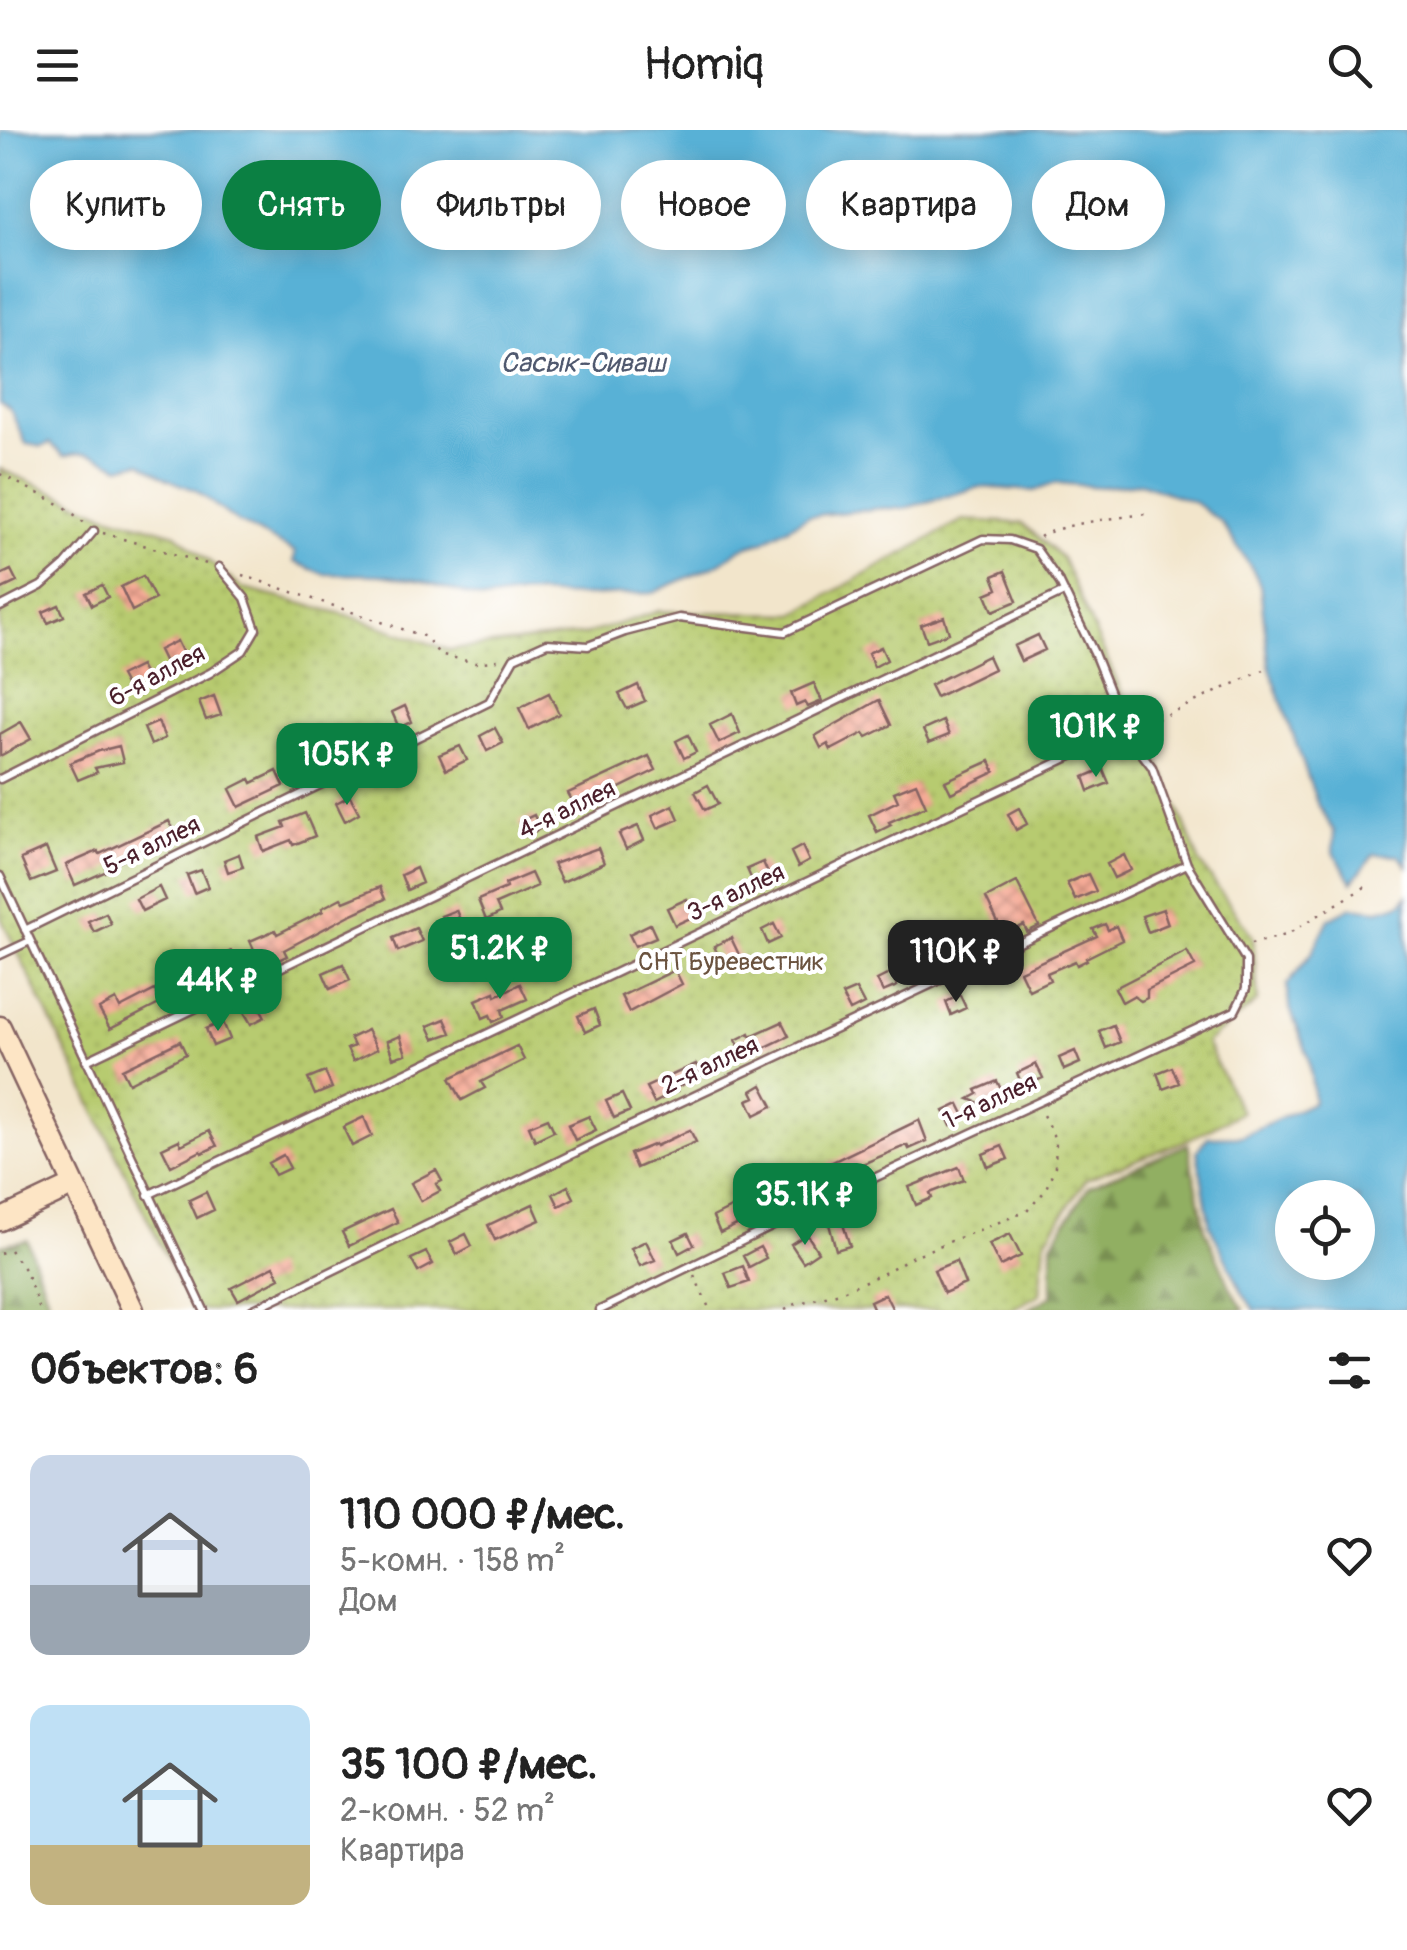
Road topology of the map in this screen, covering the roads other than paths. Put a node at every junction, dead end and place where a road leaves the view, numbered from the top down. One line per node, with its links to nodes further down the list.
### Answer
1 (94, 531): 4 (lane)
2 (219, 567): 6 (lane, 6-я аллея)
3 (1064, 592): 5 (lane); 9 (lane, 5-я аллея); 13 (lane, 4-я аллея)
4 (0, 607)
5 (1126, 733): 7 (lane); 15 (lane, 3-я аллея)
6 (0, 779)
7 (1187, 864): 19 (lane, 2-я аллея); 20 (lane, 1-я аллея)
8 (0, 876): 9 (lane)
9 (25, 930): 10 (lane)
10 (30, 941): 11 (lane); 13 (lane)
11 (0, 956)
12 (0, 1027): 14 (main road)
13 (86, 1061): 15 (lane)
14 (74, 1186): 16 (main road); 17 (main road)
15 (148, 1195): 18 (lane)
16 (0, 1220)
17 (133, 1310)
18 (204, 1310)
19 (252, 1310)
20 (600, 1310)

